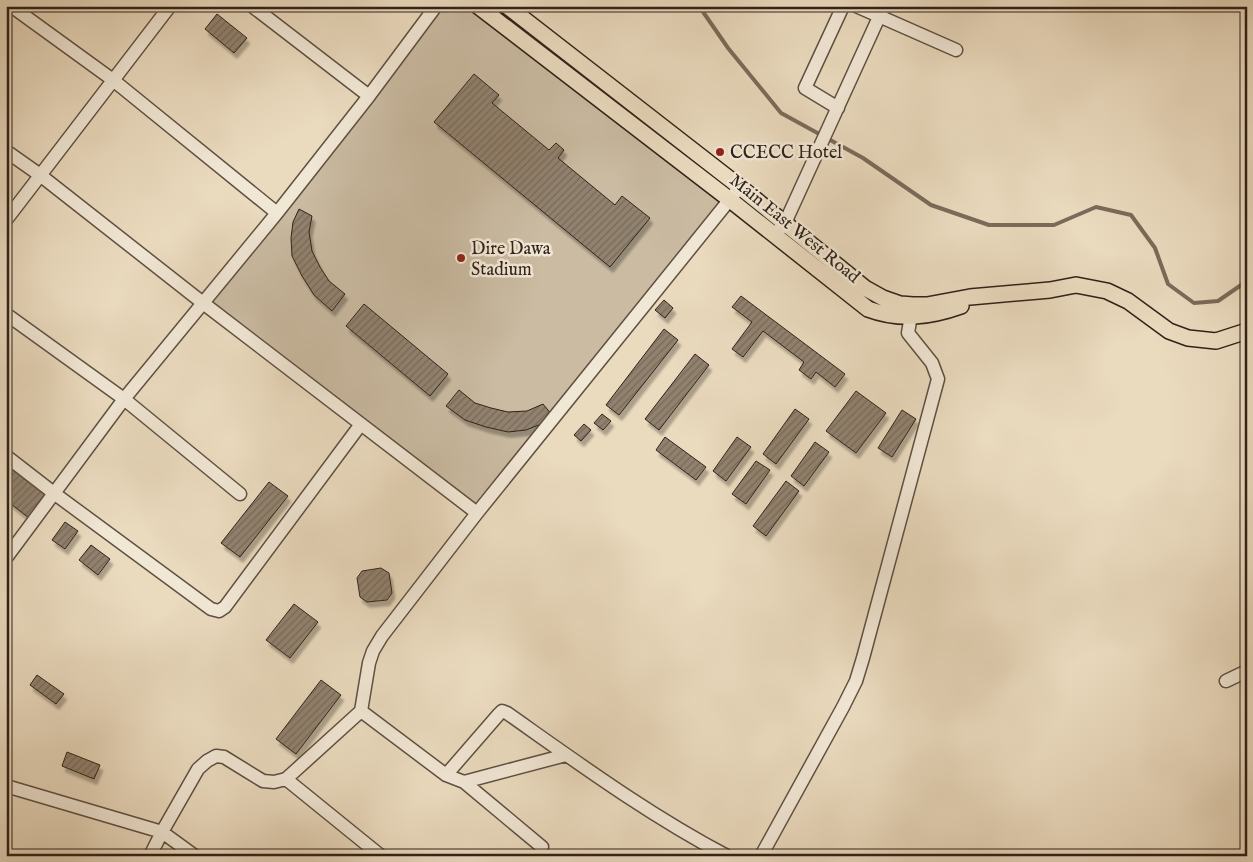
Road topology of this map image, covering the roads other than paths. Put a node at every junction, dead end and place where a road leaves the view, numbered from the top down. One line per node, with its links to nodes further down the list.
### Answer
1 (10, 6): 13 (street)
2 (170, 6): 13 (street)
3 (252, 6): 14 (street)
4 (436, 6): 14 (street)
5 (478, 6): 12 (main road, Main East West Road)
6 (507, 6): 10 (main road, Main East West Road)
7 (843, 6): 15 (street)
8 (856, 6): 9 (street)
9 (882, 12): 11 (street); 15 (street)
10 (563, 50): 12 (main road); 18 (main road, Main East West Road)
11 (956, 50)
12 (552, 63): 19 (main road, Main East West Road)
13 (112, 80): 17 (street); 20 (street)
14 (369, 96): 20 (street)
15 (838, 108): 22 (street)
16 (6, 151): 17 (street)
17 (40, 175): 21 (street); 24 (street)
18 (740, 187): 19 (street); 22 (main road, Main East West Road)
19 (730, 199): 23 (main road, Main East West Road); 33 (street)
20 (277, 213): 24 (street)
21 (6, 220)
22 (785, 223): 23 (street); 25 (main road, Main East West Road)
23 (775, 236): 25 (main road, Main East West Road)
24 (203, 303): 28 (street); 29 (street)
25 (911, 311): 27 (main road, Main East West Road); 49 (street)
26 (6, 314): 28 (street)
27 (1247, 331)
28 (124, 399): 31 (street); 32 (street)
29 (361, 424): 31 (street); 33 (street)
30 (6, 456): 31 (street)
31 (55, 494): 34 (street)
32 (240, 494)
33 (478, 513): 37 (street)
34 (6, 558)
35 (1247, 671): 36 (street)
36 (1226, 681)
37 (361, 711): 39 (street); 40 (street)
38 (566, 754): 39 (street); 41 (street); 48 (street)
39 (446, 775): 41 (street)
40 (286, 779): 43 (street); 47 (street)
41 (464, 782): 44 (street)
42 (6, 786): 43 (street)
43 (162, 832): 45 (street); 46 (street)
44 (542, 847)
45 (150, 856)
46 (195, 856)
47 (380, 856)
48 (727, 856)
49 (761, 856)

